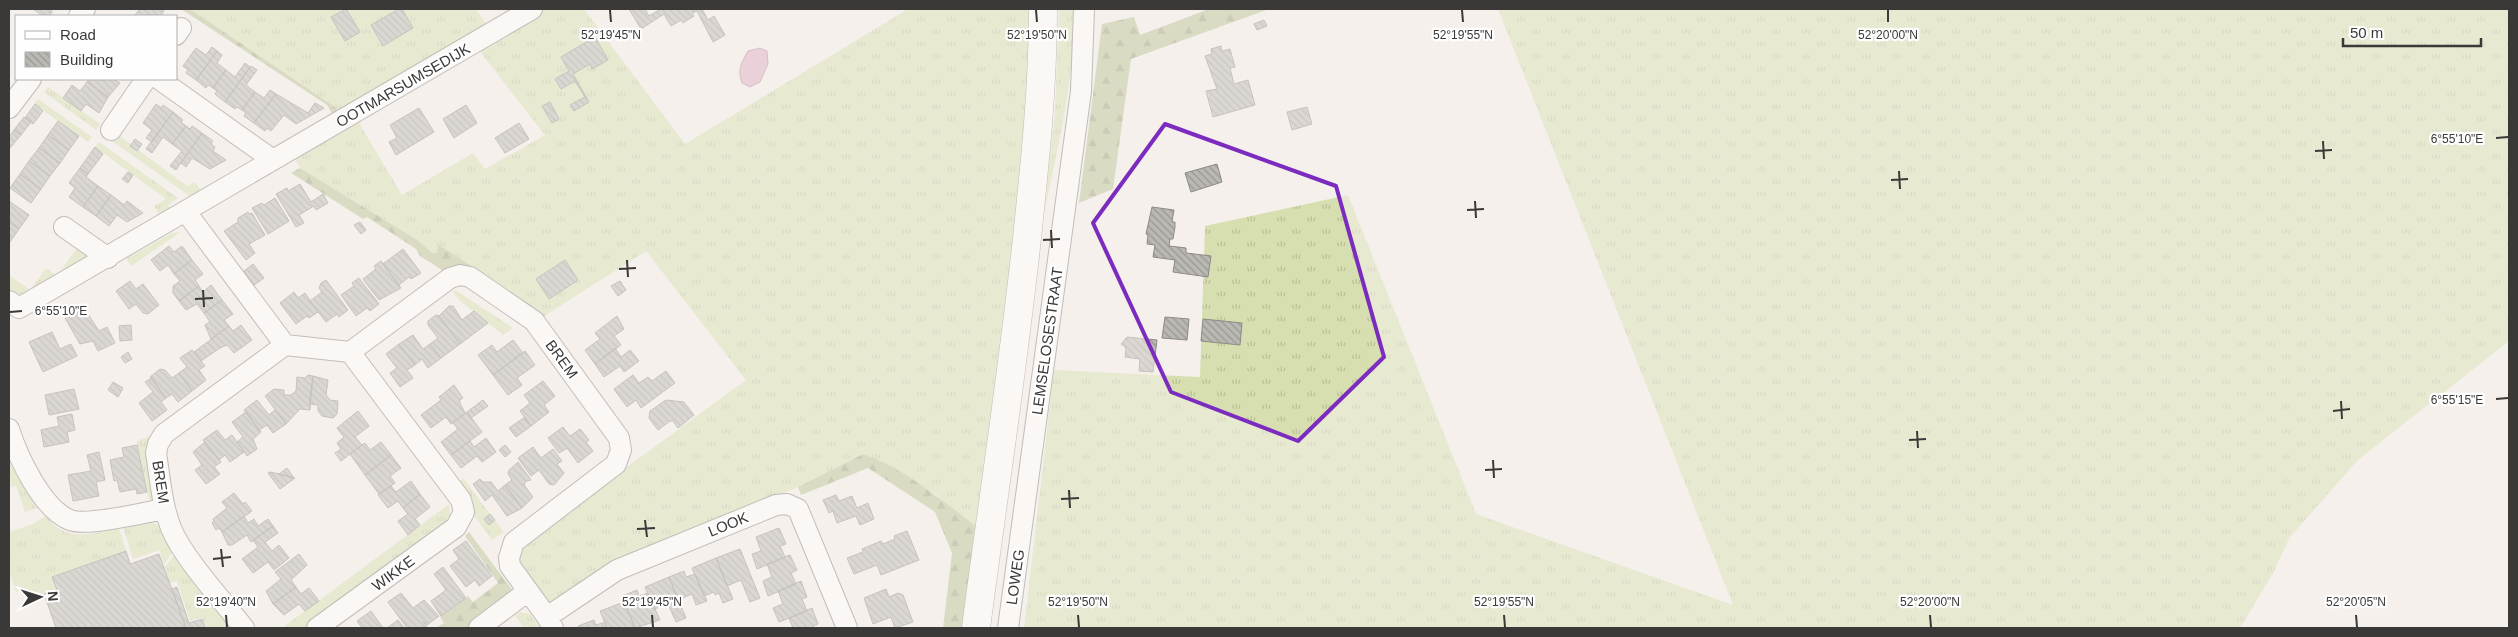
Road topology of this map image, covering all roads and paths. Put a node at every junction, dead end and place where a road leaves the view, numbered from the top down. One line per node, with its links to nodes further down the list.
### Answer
1 (532, 9): 9 (street, OOTMARSUMSEDIJK)
2 (1043, 9): 25 (main road)
3 (1084, 9): 18 (street, LEMSELOSESTRAAT)
4 (30, 80): 7 (street)
5 (145, 80): 8 (street)
6 (161, 80): 9 (street)
7 (9, 108)
8 (110, 130)
9 (273, 160): 10 (street, OOTMARSUMSEDIJK)
10 (186, 212): 12 (street, OOTMARSUMSEDIJK); 14 (street)
11 (64, 228): 12 (street)
12 (108, 258): 13 (street, OOTMARSUMSEDIJK)
13 (12, 310)
14 (285, 345): 15 (street); 17 (street, BREM)
15 (350, 352): 19 (street, BREM); 22 (street, WIKKE)
16 (9, 430): 17 (street)
17 (165, 509): 21 (street, BREM)
18 (1022, 525): 26 (street, LOWEG)
19 (528, 591): 20 (street); 23 (street)
20 (550, 622): 24 (street, LOOK)
21 (244, 628)
22 (317, 628)
23 (479, 628)
24 (847, 628)
25 (976, 628)
26 (1008, 628)

